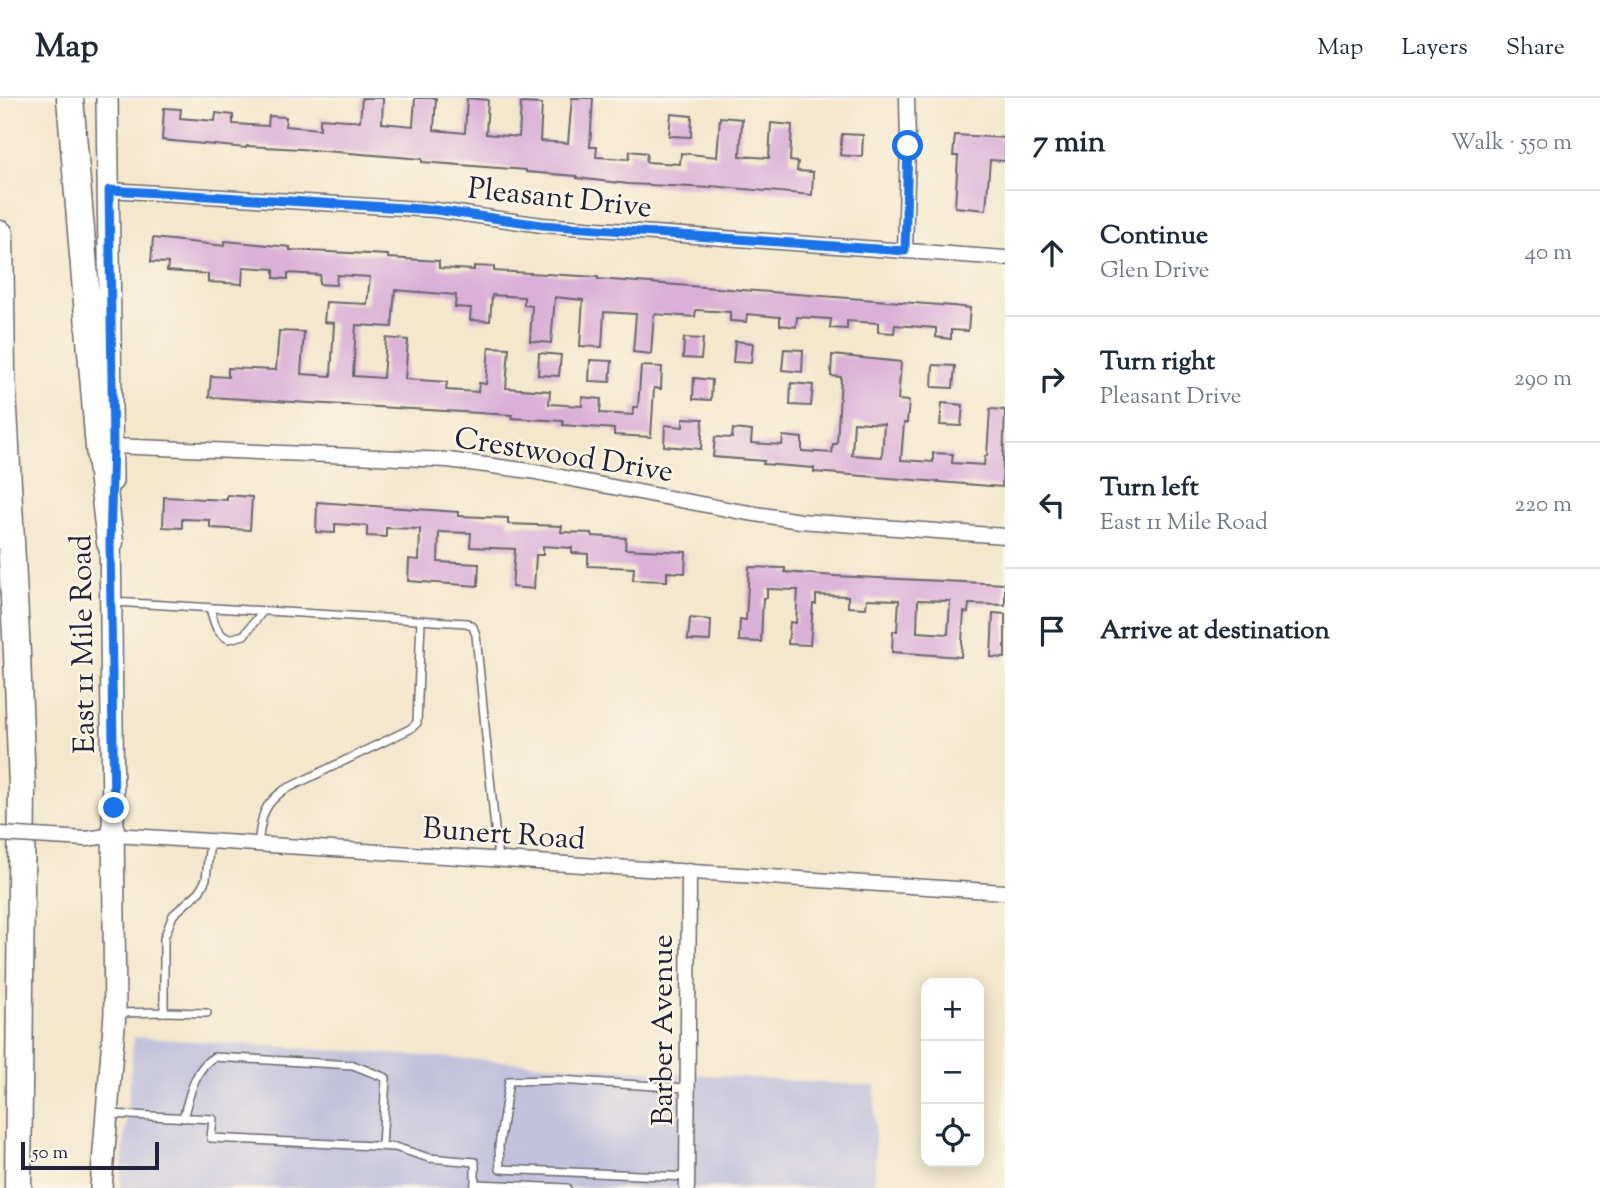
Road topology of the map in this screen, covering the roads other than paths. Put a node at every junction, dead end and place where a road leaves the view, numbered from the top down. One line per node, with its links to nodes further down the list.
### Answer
1 (70, 98): 10 (highway)
2 (107, 98): 4 (main road, East 11 Mile Road)
3 (907, 98): 6 (street)
4 (109, 190): 6 (street, Pleasant Drive); 8 (main road, East 11 Mile Road)
5 (0, 234): 31 (highway)
6 (905, 251): 7 (street, Pleasant Drive)
7 (1005, 258)
8 (113, 446): 9 (street, Crestwood Drive); 10 (main road, East 11 Mile Road)
9 (1005, 536)
10 (110, 542): 11 (main road, East 11 Mile Road)
11 (111, 602): 12 (lane); 16 (main road, East 11 Mile Road)
12 (210, 608): 13 (lane); 13 (lane)
13 (263, 611): 14 (lane)
14 (421, 621): 18 (lane); 19 (lane)
15 (0, 834): 16 (street, Bunert Road, bridge)
16 (114, 835): 17 (street, Bunert Road); 22 (main road, East 11 Mile Road)
17 (210, 841): 18 (street, Bunert Road); 23 (lane)
18 (258, 844): 19 (street, Bunert Road)
19 (498, 859): 20 (street, Bunert Road)
20 (690, 872): 21 (street, Bunert Road); 25 (street, Barber Avenue)
21 (1005, 892)
22 (116, 1013): 23 (lane); 26 (main road, East 11 Mile Road)
23 (164, 1013): 24 (lane)
24 (207, 1013)
25 (688, 1088): 29 (street, Barber Avenue); 29 (lane)
26 (108, 1114): 27 (lane); 32 (main road, East 11 Mile Road)
27 (183, 1118): 28 (lane); 28 (lane)
28 (382, 1146): 30 (lane)
29 (687, 1183)
30 (474, 1186): 33 (lane)
31 (18, 1188)
32 (101, 1188)
33 (567, 1188)

